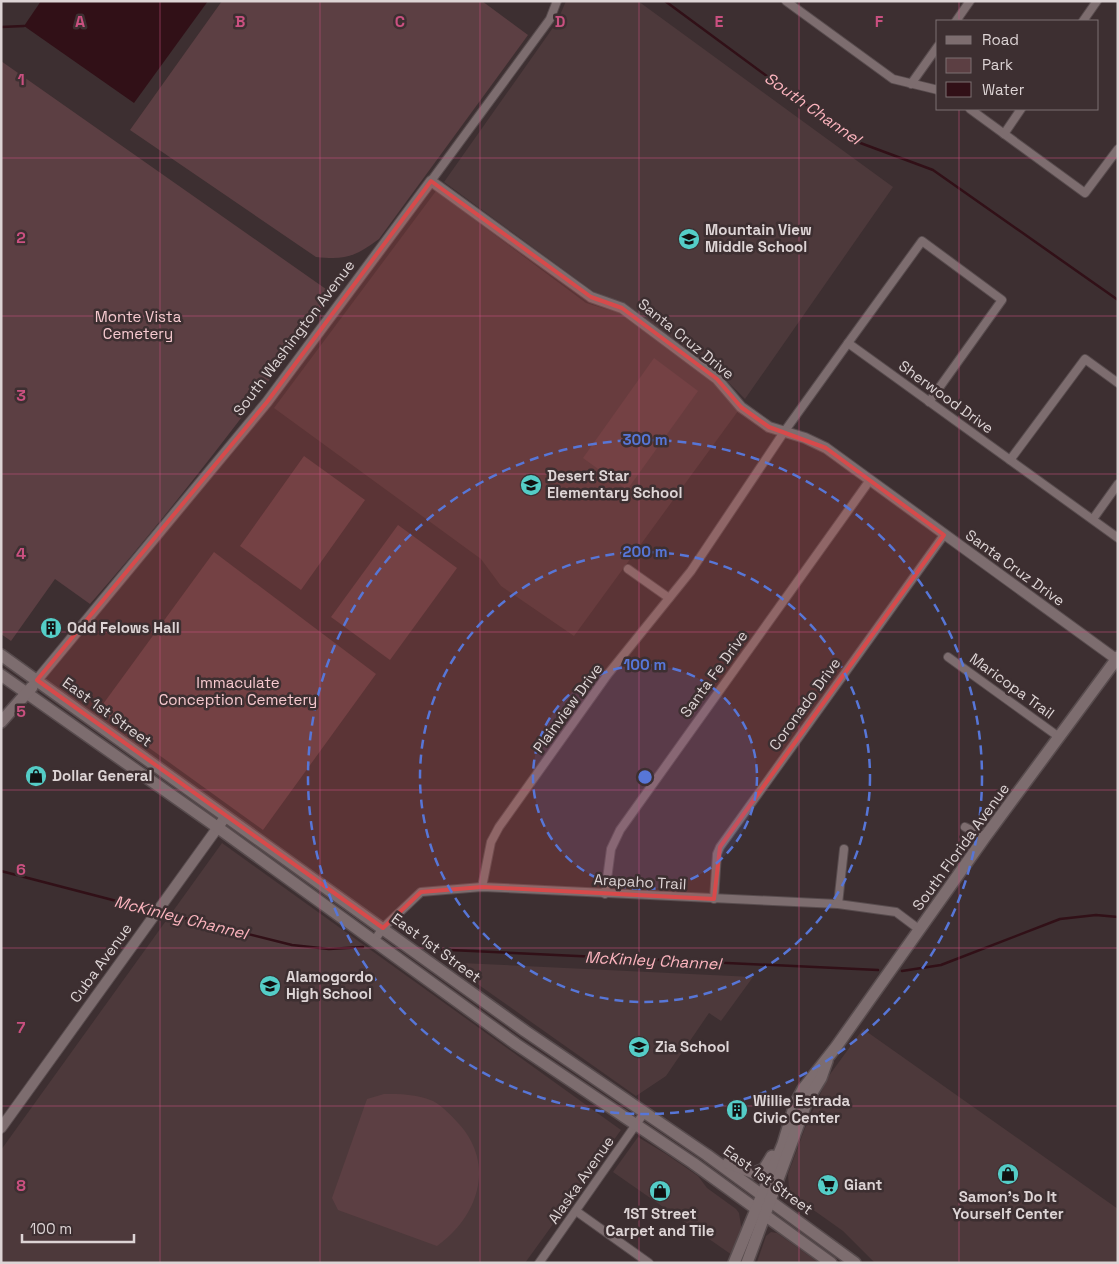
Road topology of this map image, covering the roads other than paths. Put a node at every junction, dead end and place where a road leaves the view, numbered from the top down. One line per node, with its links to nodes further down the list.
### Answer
1 (557, 1): 14 (street, South Washington Avenue)
2 (786, 1): 8 (street)
3 (1096, 1): 6 (street)
4 (968, 2): 5 (street)
5 (957, 20)
6 (1083, 20)
7 (936, 49): 8 (street)
8 (911, 84): 9 (street)
9 (936, 90)
10 (971, 110): 12 (street)
11 (1020, 110): 12 (street)
12 (1004, 134): 13 (street)
13 (1118, 149)
14 (431, 181): 18 (street, Santa Cruz Drive); 31 (street, South Washington Avenue)
15 (848, 343): 17 (street, Sherwood Drive); 17 (street); 18 (street)
16 (1118, 383): 19 (street)
17 (929, 402): 19 (street, Sherwood Drive)
18 (784, 432): 20 (street, Santa Cruz Drive); 26 (street, Plainview Drive)
19 (1010, 460): 22 (street, Sherwood Drive)
20 (870, 480): 23 (street, Santa Cruz Drive); 43 (street, Santa Fe Drive)
21 (1118, 484): 22 (street)
22 (1093, 519): 24 (street, Sherwood Drive)
23 (944, 535): 29 (street, Santa Cruz Drive); 44 (street, Coronado Drive)
24 (1118, 538)
25 (628, 570): 26 (street)
26 (669, 598): 42 (street, Plainview Drive)
27 (1, 656): 31 (main road, East 1st Street)
28 (948, 657): 34 (street, Maricopa Trail)
29 (1117, 658): 34 (main road, South Florida Avenue)
30 (1, 676): 32 (main road, East 1st Street)
31 (38, 680): 32 (main road); 35 (main road, East 1st Street)
32 (27, 693): 33 (main road); 36 (main road, East 1st Street)
33 (1, 722)
34 (1059, 737): 38 (main road, South Florida Avenue)
35 (226, 816): 36 (street, Cuba Avenue); 40 (main road, East 1st Street)
36 (217, 827): 41 (main road, East 1st Street); 53 (street, Cuba Avenue)
37 (965, 827): 38 (street)
38 (985, 837): 47 (main road, South Florida Avenue)
39 (844, 849): 45 (street)
40 (307, 874): 41 (street); 46 (main road, East 1st Street)
41 (297, 885): 48 (main road, East 1st Street)
42 (482, 887): 43 (street, Arapaho Trail); 46 (street, Arapaho Trail)
43 (605, 894): 44 (street, Arapaho Trail)
44 (714, 899): 45 (street, Arapaho Trail)
45 (838, 904): 47 (street, Arapaho Trail)
46 (383, 928): 48 (street, Arapaho Trail); 51 (main road, East 1st Street)
47 (920, 930): 49 (main road, South Florida Avenue)
48 (374, 941): 52 (main road, East 1st Street)
49 (829, 1055): 50 (main road, South Florida Avenue); 55 (main road, South Florida Avenue)
50 (795, 1104): 54 (main road); 55 (main road, South Florida Avenue)
51 (644, 1113): 52 (street, Alaska Avenue); 54 (main road, East 1st Street)
52 (636, 1126): 56 (main road, East 1st Street); 57 (street, Alaska Avenue)
53 (1, 1128)
54 (707, 1154): 55 (main road, East 1st Street)
55 (766, 1197): 56 (main road); 58 (main road, South Florida Avenue); 64 (main road, East 1st Street)
56 (756, 1208): 58 (main road, East 1st Street); 61 (main road)
57 (576, 1211): 59 (street, Alaska Avenue); 60 (street)
58 (766, 1216): 62 (main road, South Florida Avenue); 63 (main road, East 1st Street)
59 (539, 1263)
60 (649, 1263)
61 (734, 1263)
62 (747, 1263)
63 (831, 1263)
64 (855, 1263)

